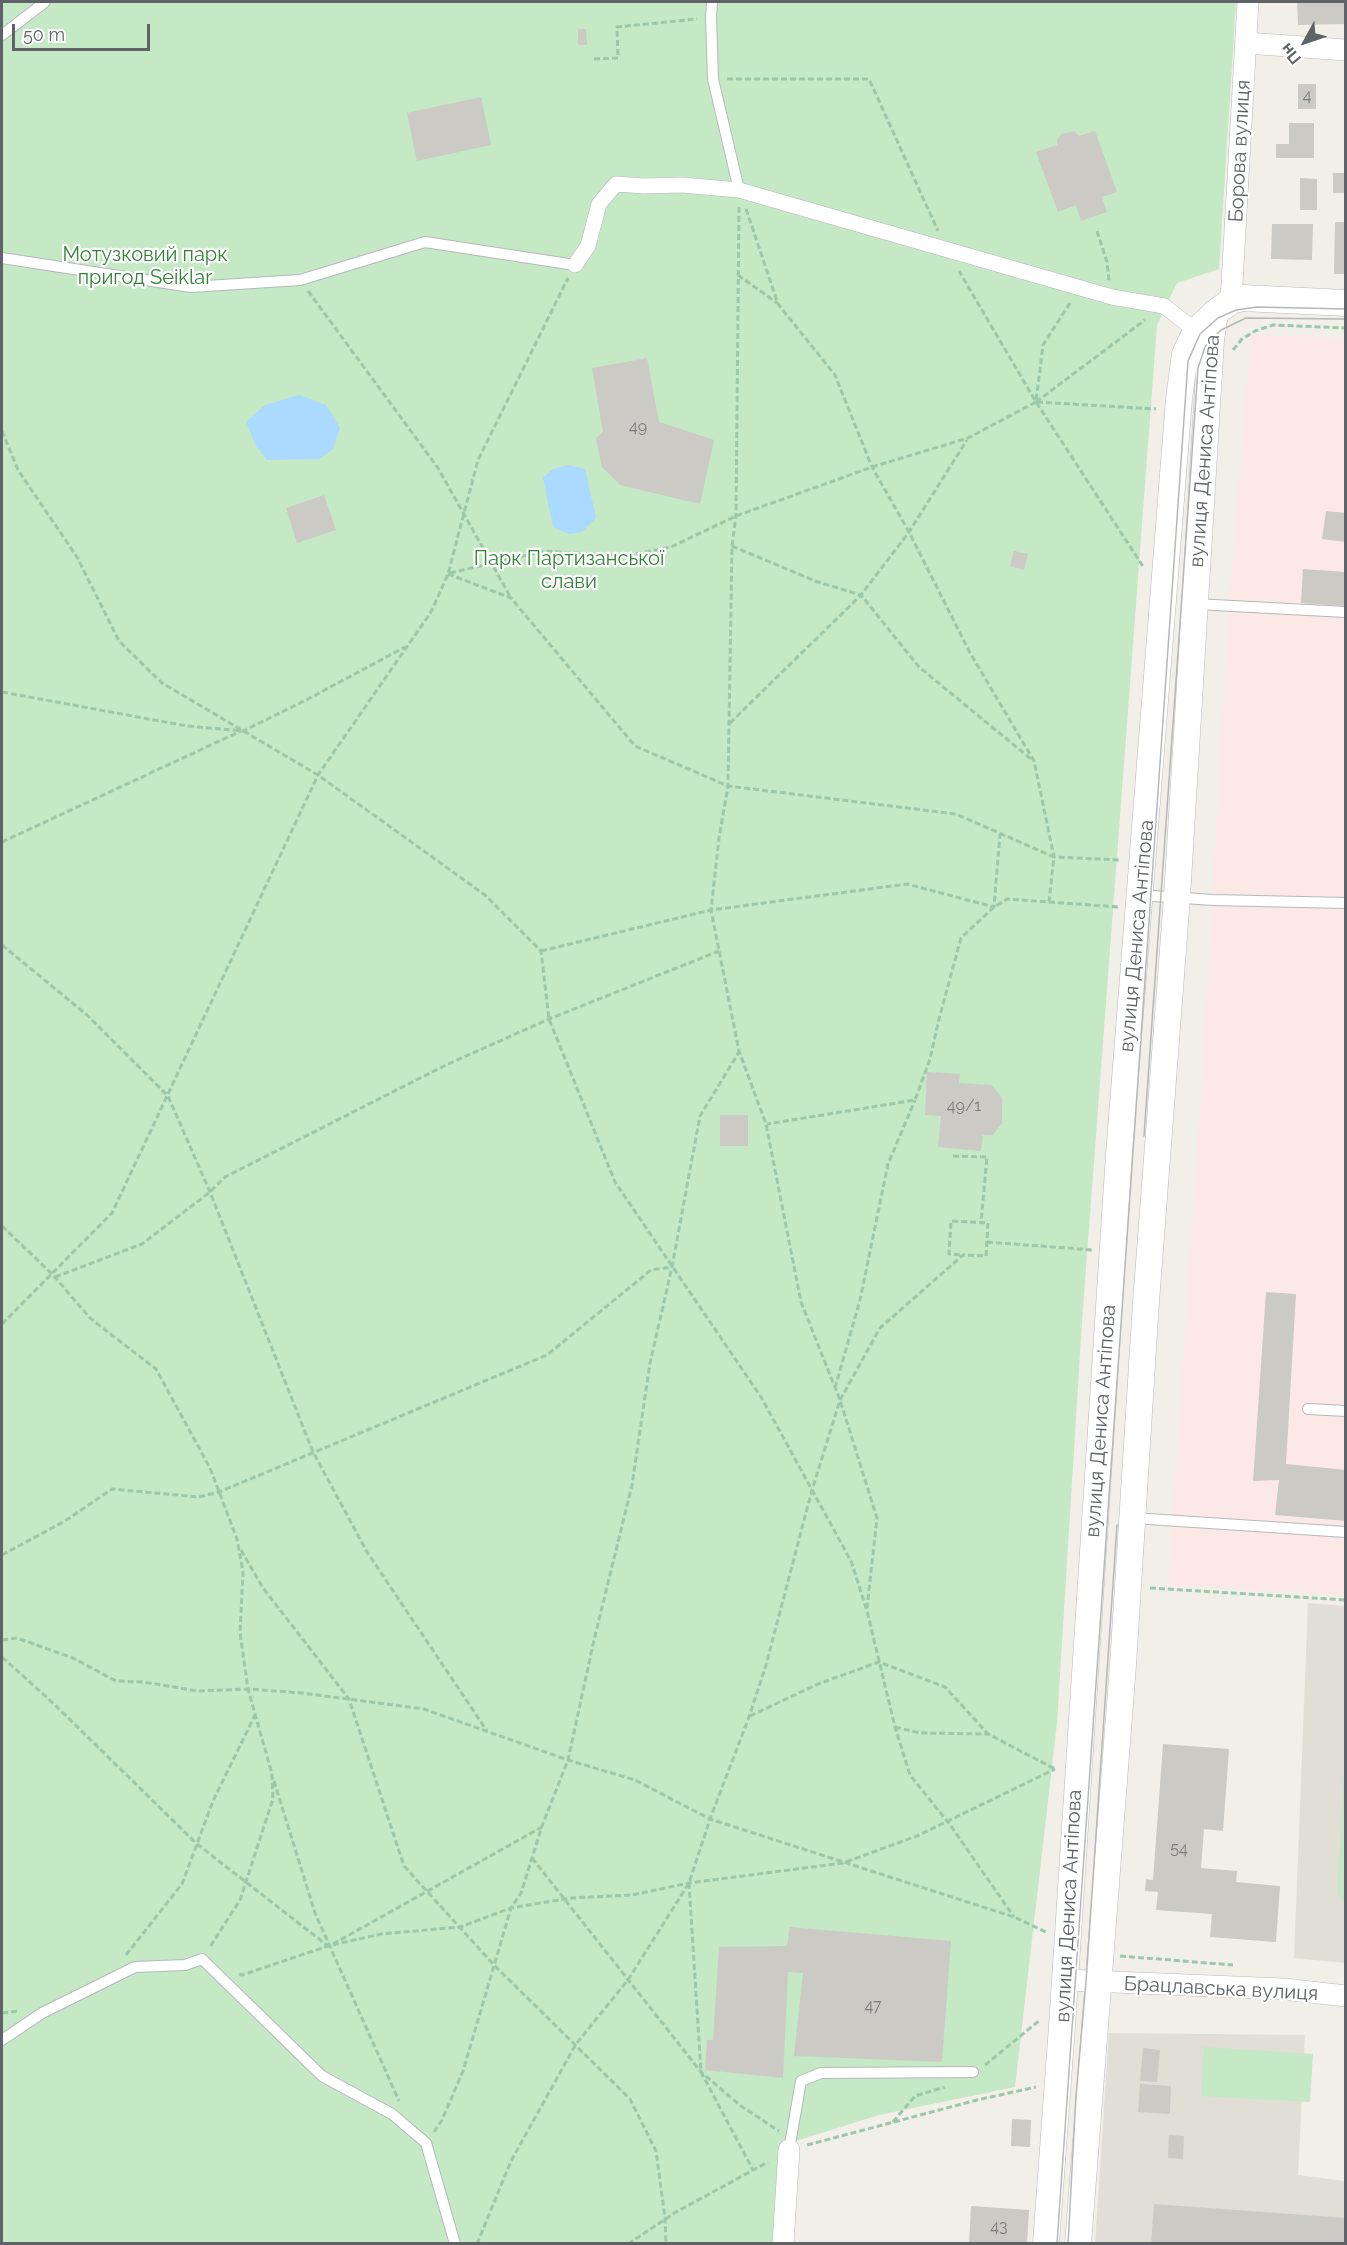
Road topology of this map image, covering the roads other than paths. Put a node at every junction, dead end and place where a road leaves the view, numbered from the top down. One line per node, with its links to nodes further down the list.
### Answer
1 (45, 2): 4 (lane)
2 (712, 2): 7 (lane)
3 (1248, 2): 5 (street, Борова вулиця)
4 (2, 36)
5 (1246, 43): 6 (street); 11 (street, Борова вулиця)
6 (1346, 50)
7 (739, 190): 9 (street); 12 (street)
8 (2, 258): 9 (lane)
9 (575, 265)
10 (1346, 303): 11 (street)
11 (1223, 307): 12 (street, вулиця Дениса Антіпова); 13 (street, вулиця Дениса Антіпова)
12 (1196, 332): 16 (street, вулиця Дениса Антіпова)
13 (1195, 604): 14 (lane); 15 (street, вулиця Дениса Антіпова)
14 (1346, 612)
15 (1177, 897): 16 (lane); 17 (lane); 20 (street, вулиця Дениса Антіпова)
16 (1131, 901): 22 (street, вулиця Дениса Антіпова)
17 (1346, 903)
18 (1308, 1409): 19 (lane)
19 (1346, 1411)
20 (1131, 1518): 21 (lane); 23 (street, вулиця Дениса Антіпова)
21 (1346, 1532)
22 (1065, 1980): 23 (street, Брацлавська вулиця); 30 (street, вулиця Дениса Антіпова)
23 (1097, 1982): 24 (street, Брацлавська вулиця); 31 (street, вулиця Дениса Антіпова)
24 (1346, 1996)
25 (2, 2040): 28 (lane)
26 (974, 2072): 27 (lane)
27 (790, 2145): 29 (street)
28 (455, 2244)
29 (783, 2244)
30 (1046, 2244)
31 (1078, 2244)

